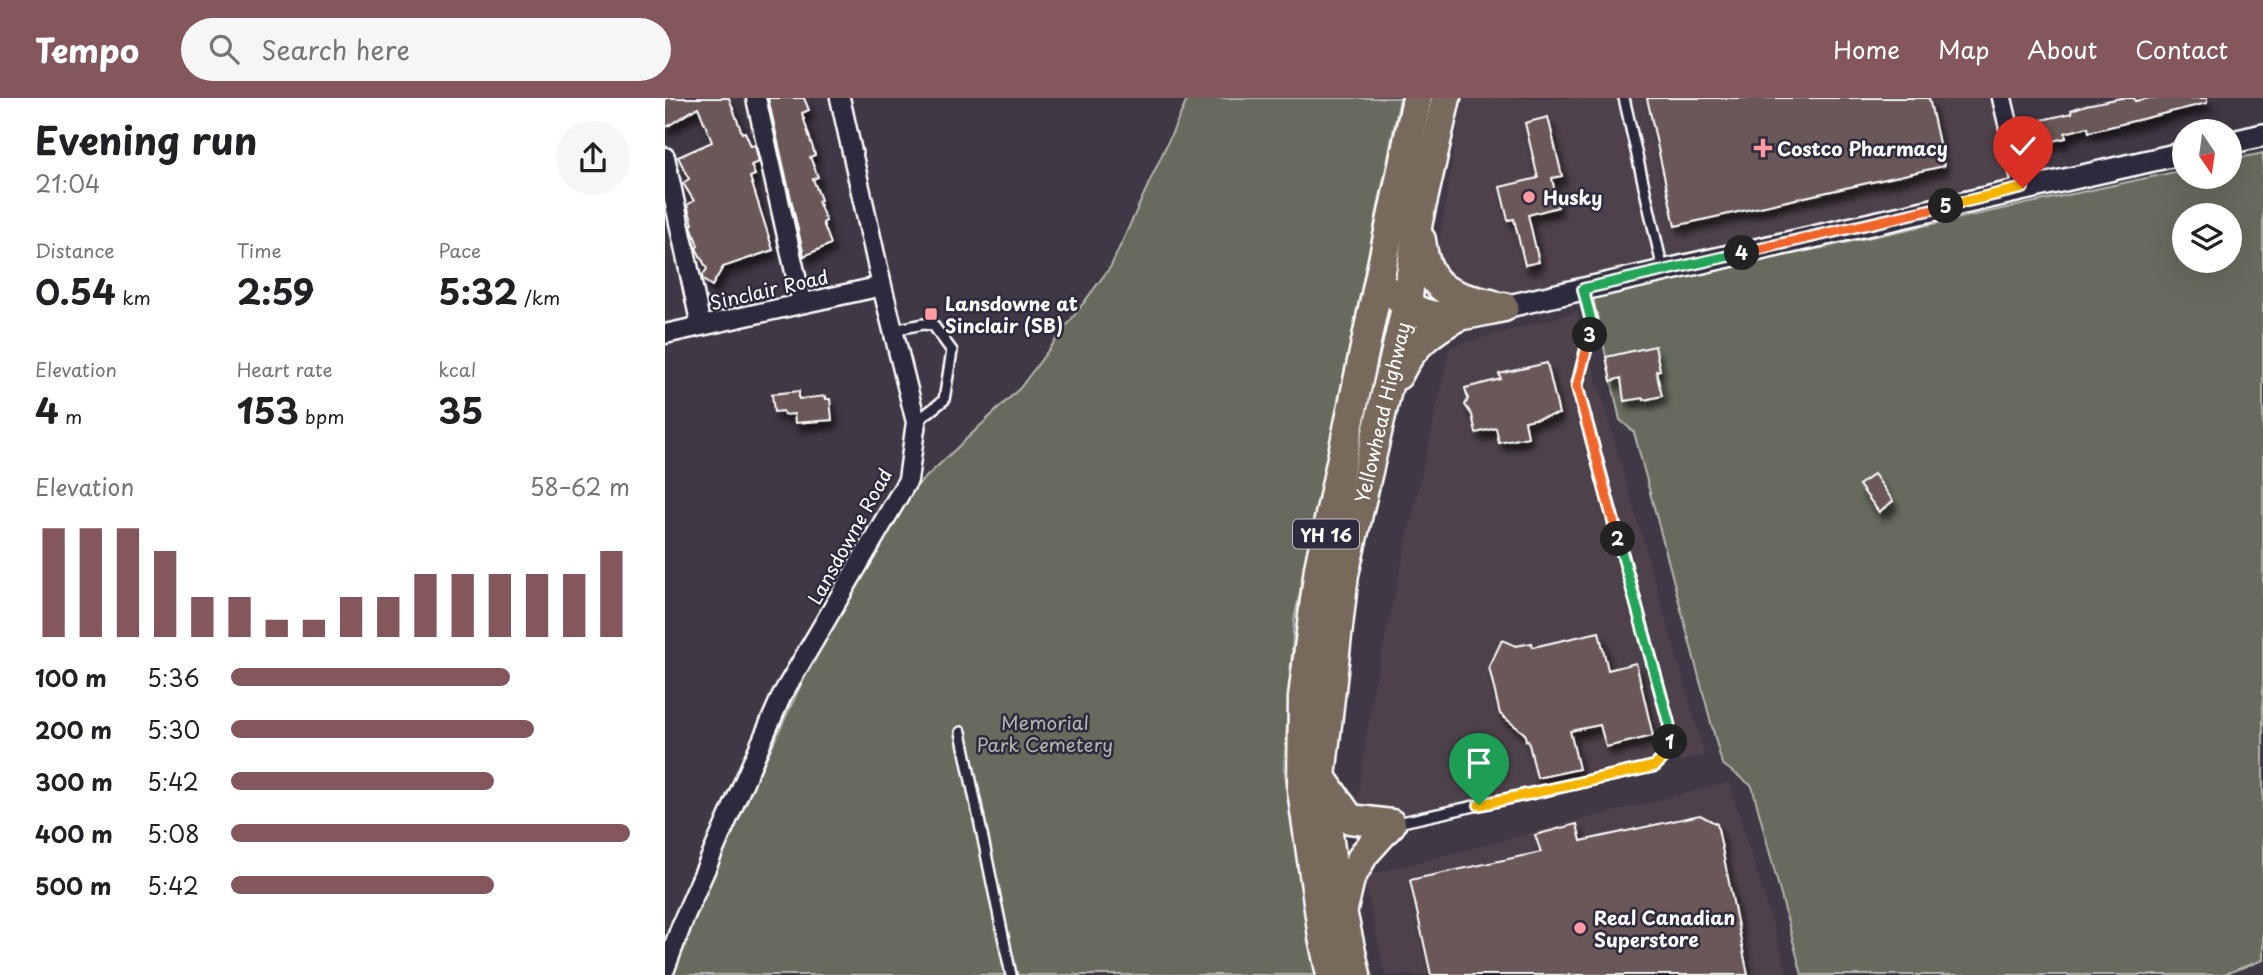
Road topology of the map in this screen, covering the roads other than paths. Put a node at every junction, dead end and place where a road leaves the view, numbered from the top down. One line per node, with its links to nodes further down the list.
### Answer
1 (756, 98): 17 (street)
2 (840, 98): 15 (street, Lansdowne Road)
3 (1417, 98): 13 (highway, Yellowhead Highway / YH 16)
4 (1446, 98): 12 (highway, Yellowhead Highway / YH 16)
5 (1623, 98): 14 (lane)
6 (2002, 98): 11 (street)
7 (2263, 135): 8 (street)
8 (2242, 140)
9 (2172, 156): 11 (street)
10 (665, 157): 21 (street)
11 (2023, 188): 14 (street)
12 (1419, 221): 18 (highway, Yellowhead Highway / YH 16); 19 (highway)
13 (1383, 260): 18 (highway); 32 (highway, Yellowhead Highway / YH 16)
14 (1663, 271): 16 (street)
15 (882, 286): 17 (street, Sinclair Road); 22 (street, Lansdowne Road)
16 (1583, 289): 19 (street); 28 (lane)
17 (801, 303): 21 (street, Sinclair Road)
18 (1407, 304): 20 (highway); 24 (highway, Yellowhead Highway / YH 16)
19 (1504, 307): 20 (highway)
20 (1460, 315): 24 (highway)
21 (701, 326): 23 (street, Sinclair Road)
22 (894, 330): 25 (street, Lansdowne Road); 25 (lane)
23 (665, 334)
24 (1384, 404): 27 (highway, Yellowhead Highway / YH 16)
25 (916, 422): 30 (street, Lansdowne Road)
26 (961, 732): 31 (lane)
27 (1321, 777): 28 (highway); 29 (highway, Yellowhead Highway / YH 16)
28 (1391, 824): 29 (highway)
29 (1342, 911): 33 (highway, Yellowhead Highway / YH 16)
30 (667, 957)
31 (1011, 975)
32 (1331, 975)
33 (1356, 975)

